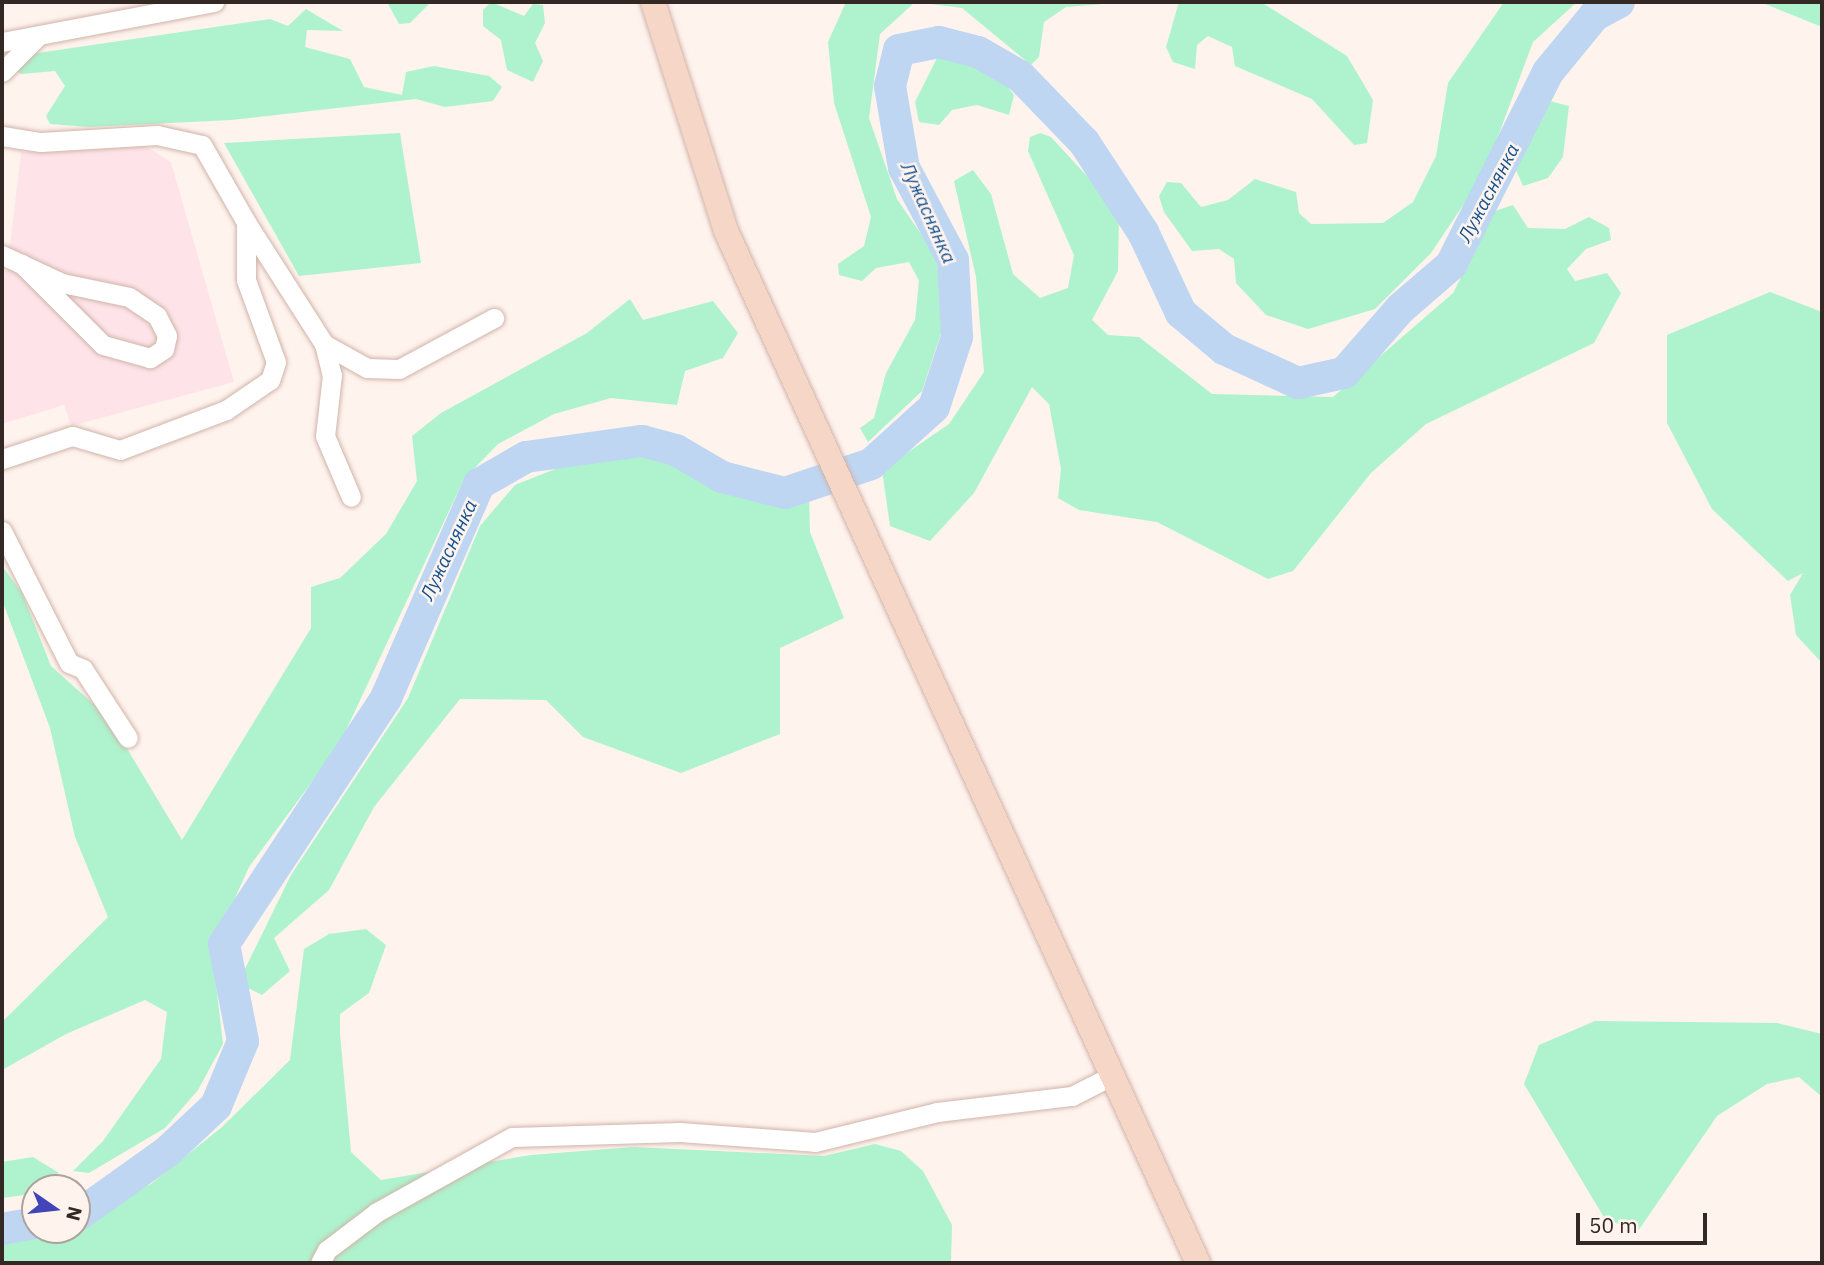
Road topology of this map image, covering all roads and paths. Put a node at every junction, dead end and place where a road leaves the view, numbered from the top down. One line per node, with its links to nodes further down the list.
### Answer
1 (214, 2): 3 (street)
2 (653, 2): 16 (main road)
3 (40, 34): 4 (street); 5 (street)
4 (2, 42)
5 (2, 72)
6 (2, 136): 7 (street)
7 (246, 222): 11 (street); 12 (street)
8 (2, 255): 9 (street)
9 (22, 264): 9 (street)
10 (494, 318): 11 (street)
11 (324, 344): 13 (street)
12 (2, 459)
13 (351, 497)
14 (2, 531): 15 (street)
15 (128, 738)
16 (1111, 1076): 17 (street); 18 (main road)
17 (320, 1263)
18 (1198, 1263)

